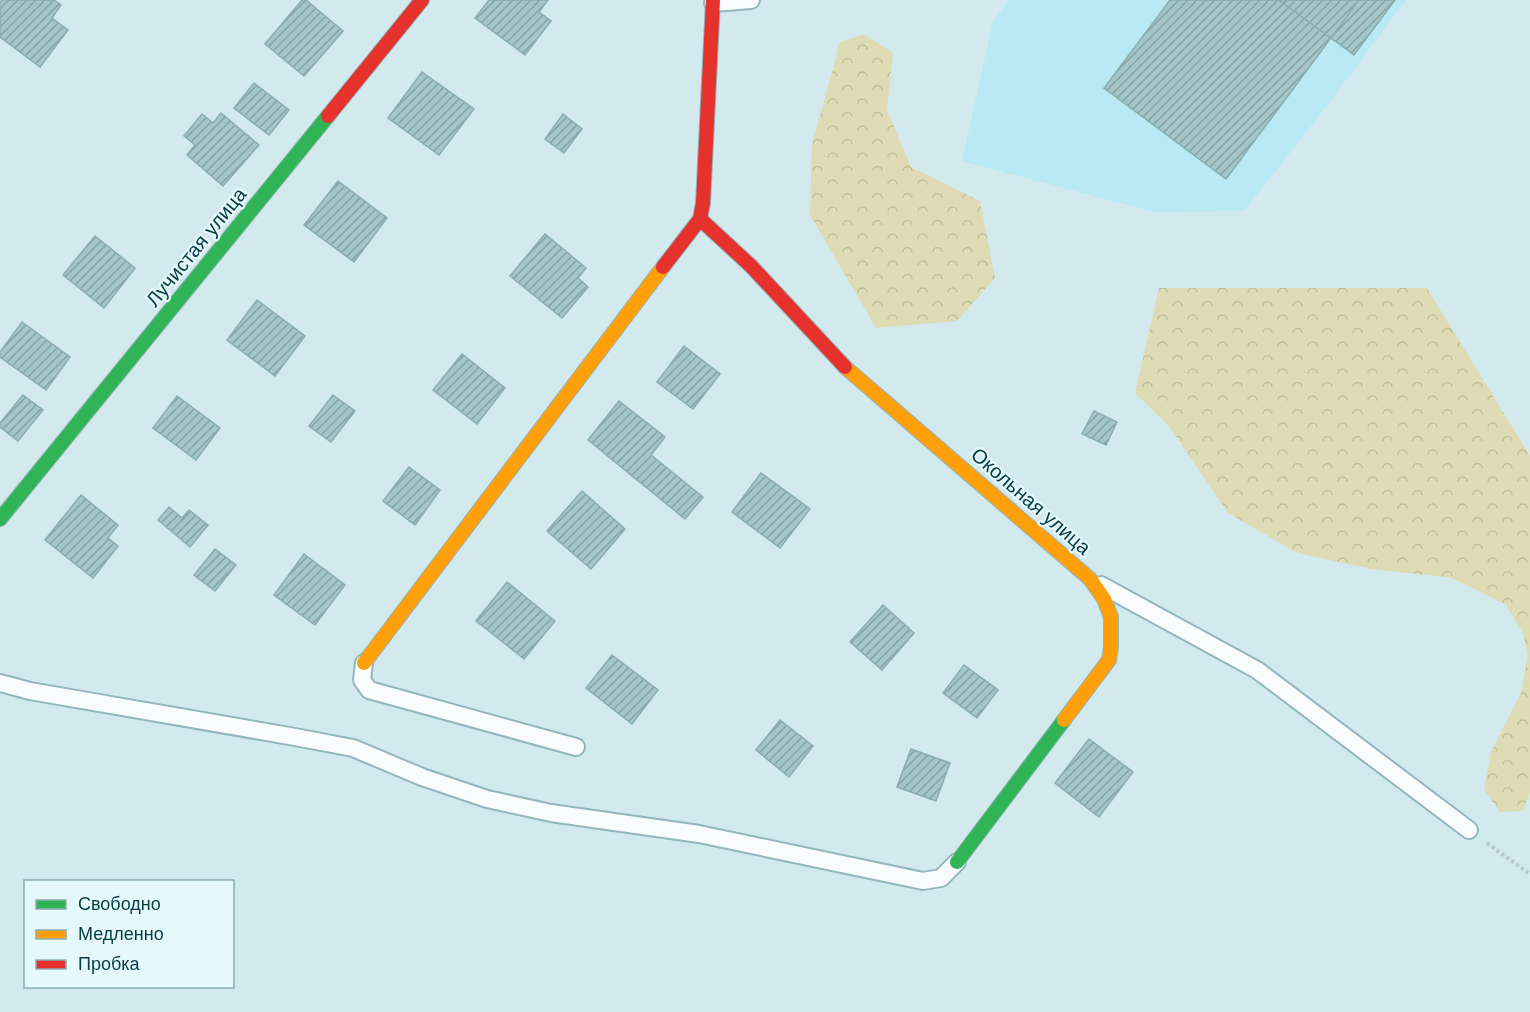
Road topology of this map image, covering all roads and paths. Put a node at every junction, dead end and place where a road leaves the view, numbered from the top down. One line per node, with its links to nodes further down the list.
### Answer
1 (422, 0): 5 (street, Лучистая улица)
2 (751, 0): 3 (lane)
3 (713, 2): 4 (street)
4 (700, 219): 6 (street, Окольная улица); 7 (street)
5 (0, 519)
6 (1090, 579): 10 (lane); 11 (street, Окольная улица)
7 (363, 663): 9 (lane)
8 (0, 683): 11 (lane)
9 (576, 747)
10 (1469, 830): 12 (path)
11 (957, 862)
12 (1530, 874)

